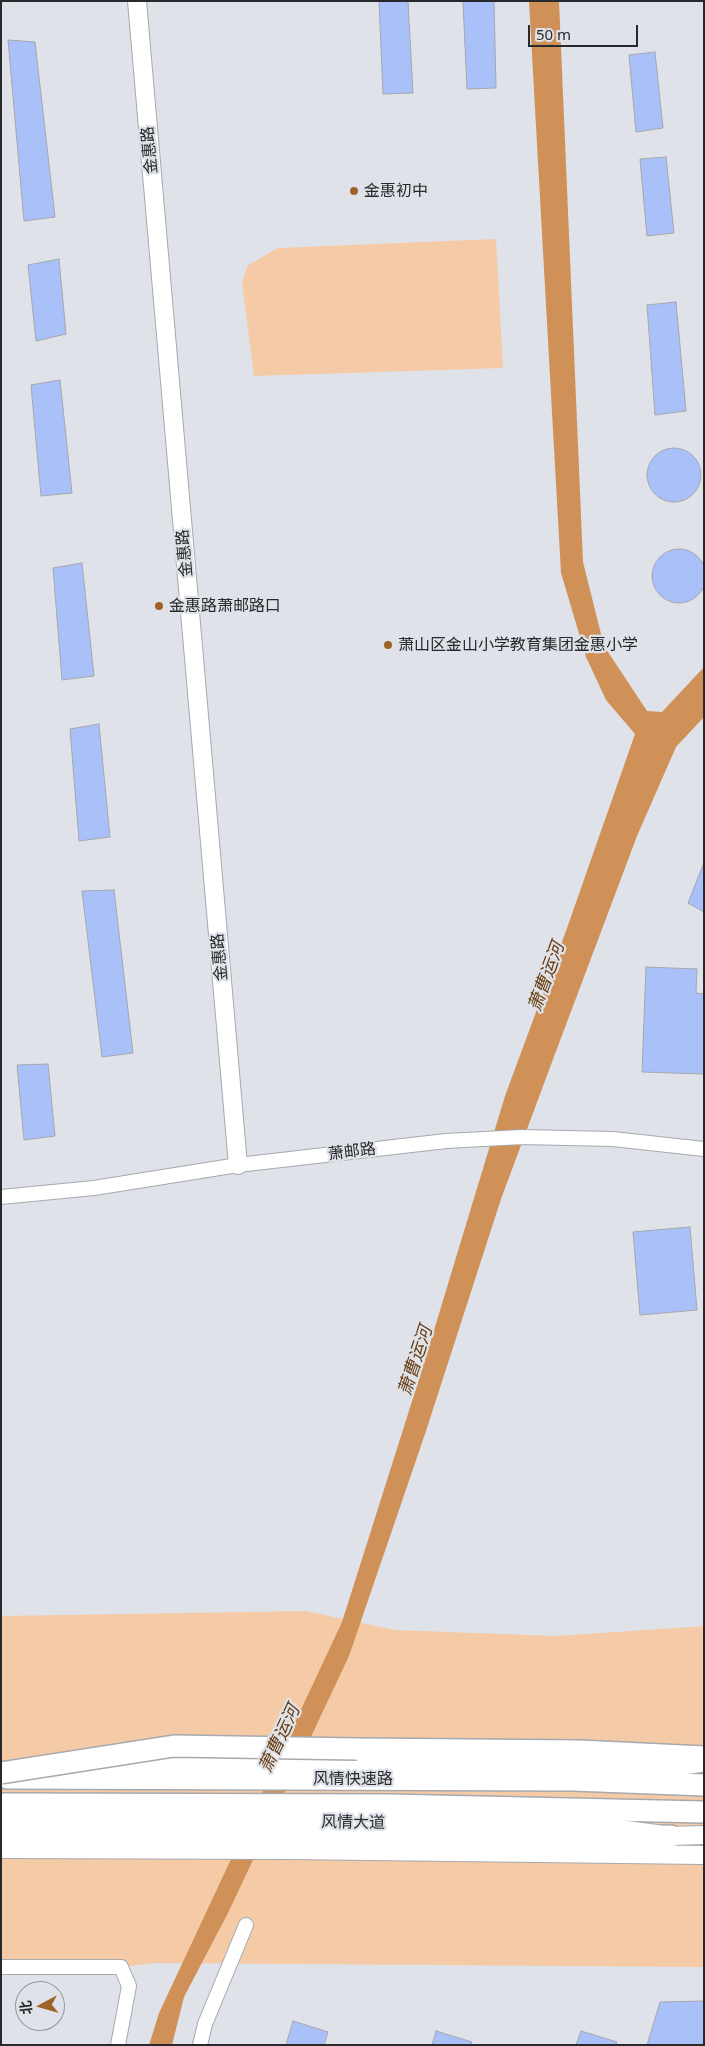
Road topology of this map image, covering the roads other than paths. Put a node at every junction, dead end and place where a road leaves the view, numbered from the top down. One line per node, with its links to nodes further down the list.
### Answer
1 (137, 1): 3 (main road, 金惠路)
2 (704, 1149): 3 (street, 萧邮路)
3 (238, 1165): 4 (street, 萧邮路)
4 (1, 1196)
5 (352, 1757): 6 (highway); 7 (main road); 8 (main road); 9 (highway, bridge)
6 (704, 1757)
7 (704, 1762)
8 (1, 1764)
9 (1, 1773)
10 (1, 1778): 11 (highway, 风情快速路)
11 (704, 1785)
12 (1, 1804): 13 (highway, 风情快速路)
13 (704, 1812)
14 (1, 1820): 17 (main road, 风情大道)
15 (1, 1831): 17 (highway)
16 (704, 1835): 17 (main road, 风情大道)
17 (671, 1836)
18 (1, 1849): 19 (main road)
19 (704, 1855)
20 (246, 1925): 23 (street)
21 (1, 1967): 22 (street)
22 (118, 2045)
23 (200, 2045)

